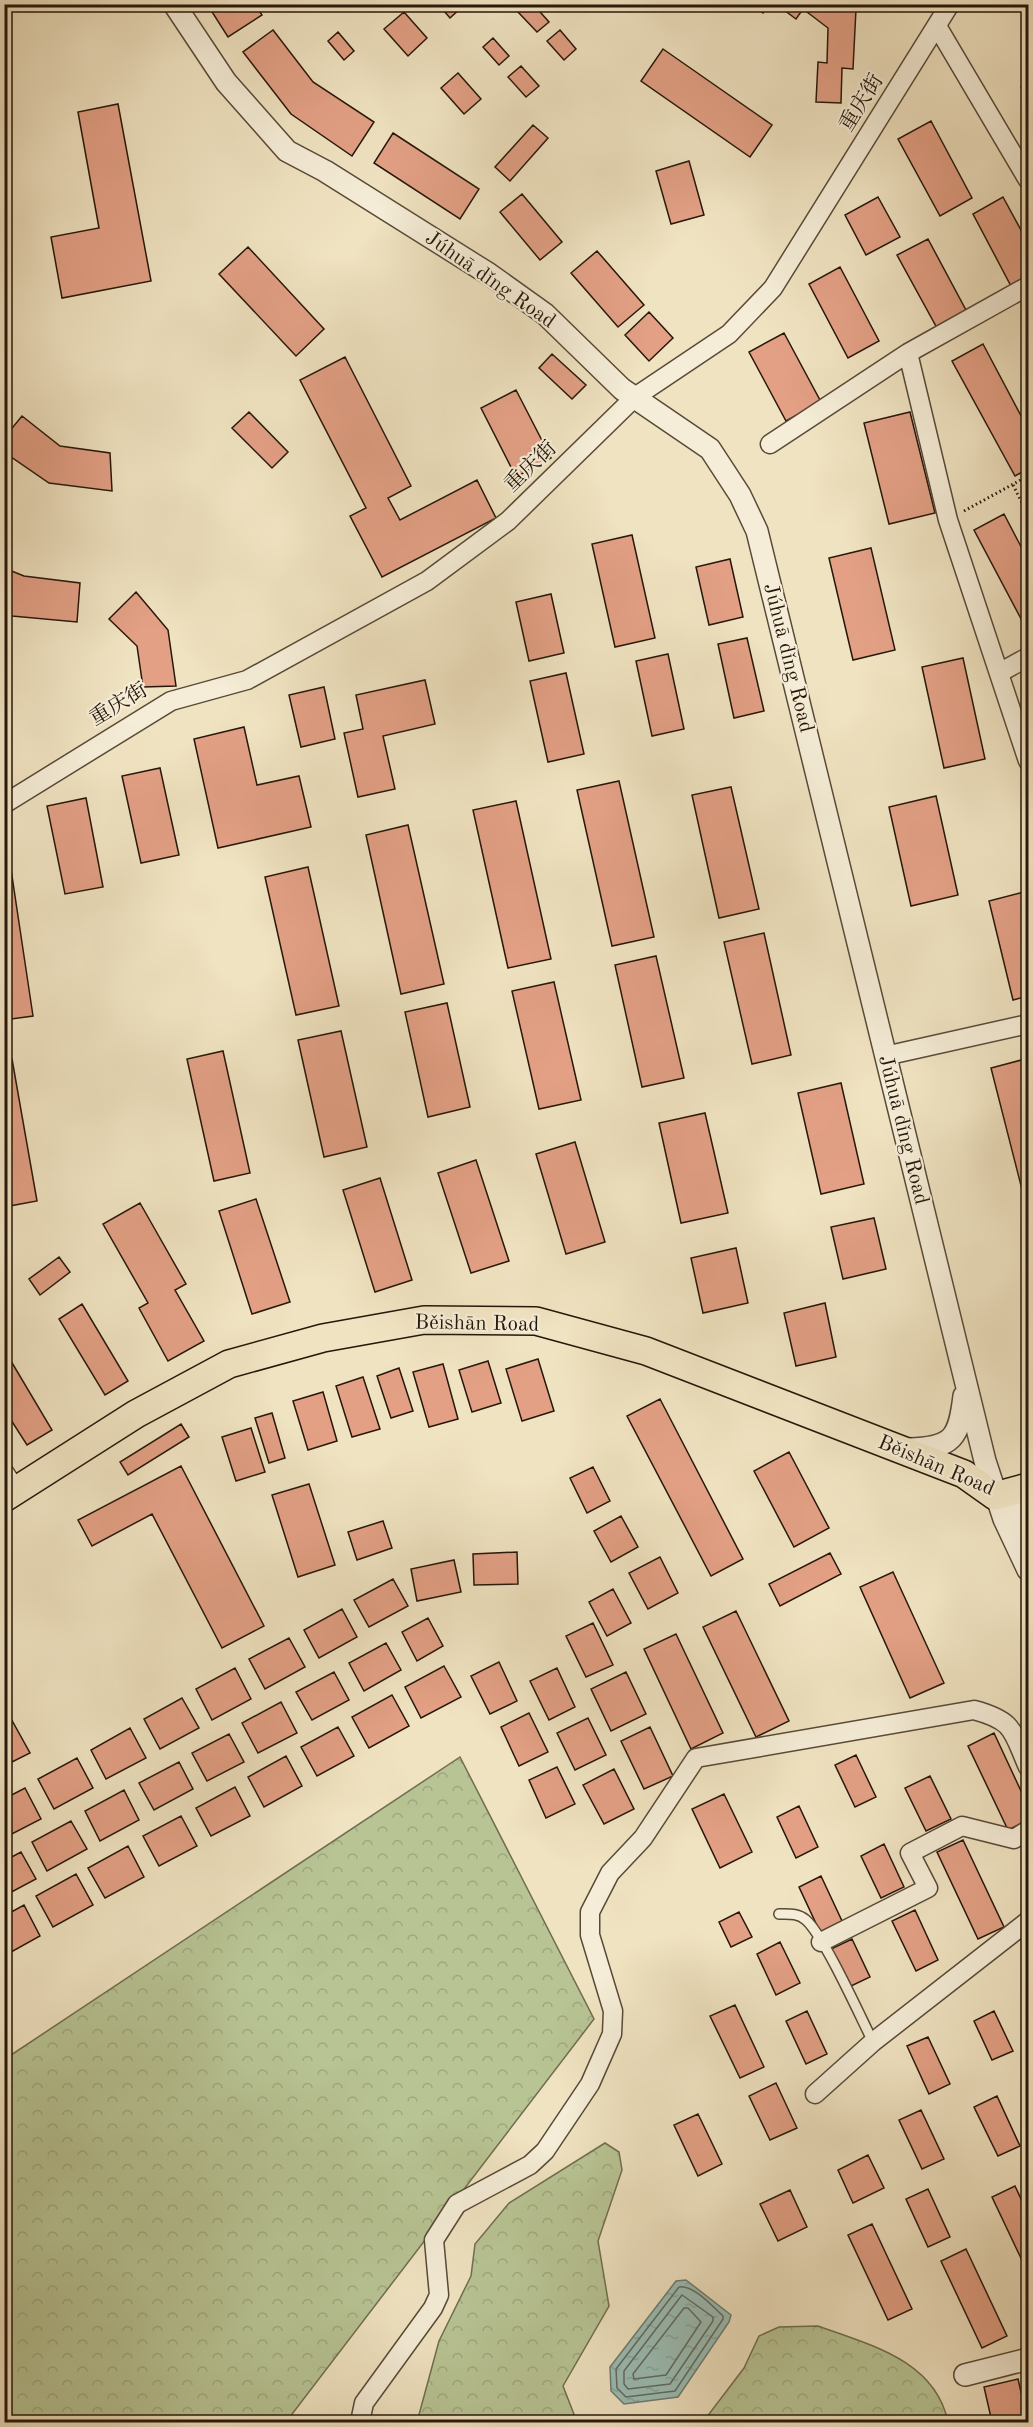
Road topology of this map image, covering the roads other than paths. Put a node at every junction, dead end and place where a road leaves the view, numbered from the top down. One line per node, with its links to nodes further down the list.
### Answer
1 (174, 4): 7 (street, Júhuā dǐng Road)
2 (950, 4): 3 (street, 重庆街)
3 (937, 26): 4 (street); 7 (street, 重庆街)
4 (1029, 180)
5 (1029, 286): 6 (street)
6 (908, 353): 8 (street); 10 (street)
7 (635, 397): 12 (street, 重庆街); 14 (street, Júhuā dǐng Road)
8 (770, 444)
9 (1029, 657): 10 (street)
10 (999, 673): 11 (street)
11 (1029, 761)
12 (4, 804)
13 (1029, 1024): 14 (street)
14 (885, 1056): 15 (street, Júhuā dǐng Road)
15 (965, 1380): 16 (street); 19 (street, Júhuā dǐng Road)
16 (901, 1450): 17 (main road, Běishān Road); 19 (main road, Běishān Road)
17 (8, 1487)
18 (1029, 1487): 19 (main road, Běishān Road)
19 (995, 1496): 21 (street, Júhuā dǐng Road)
20 (1029, 1498): 21 (street)
21 (1026, 1564)
22 (1029, 1767): 31 (street)
23 (1029, 1830): 26 (street)
24 (779, 1914): 26 (lane)
25 (1029, 1921): 27 (street)
26 (821, 1942): 27 (lane)
27 (873, 2042): 28 (street)
28 (815, 2094)
29 (1029, 2359): 30 (street)
30 (965, 2375)
31 (360, 2422)

